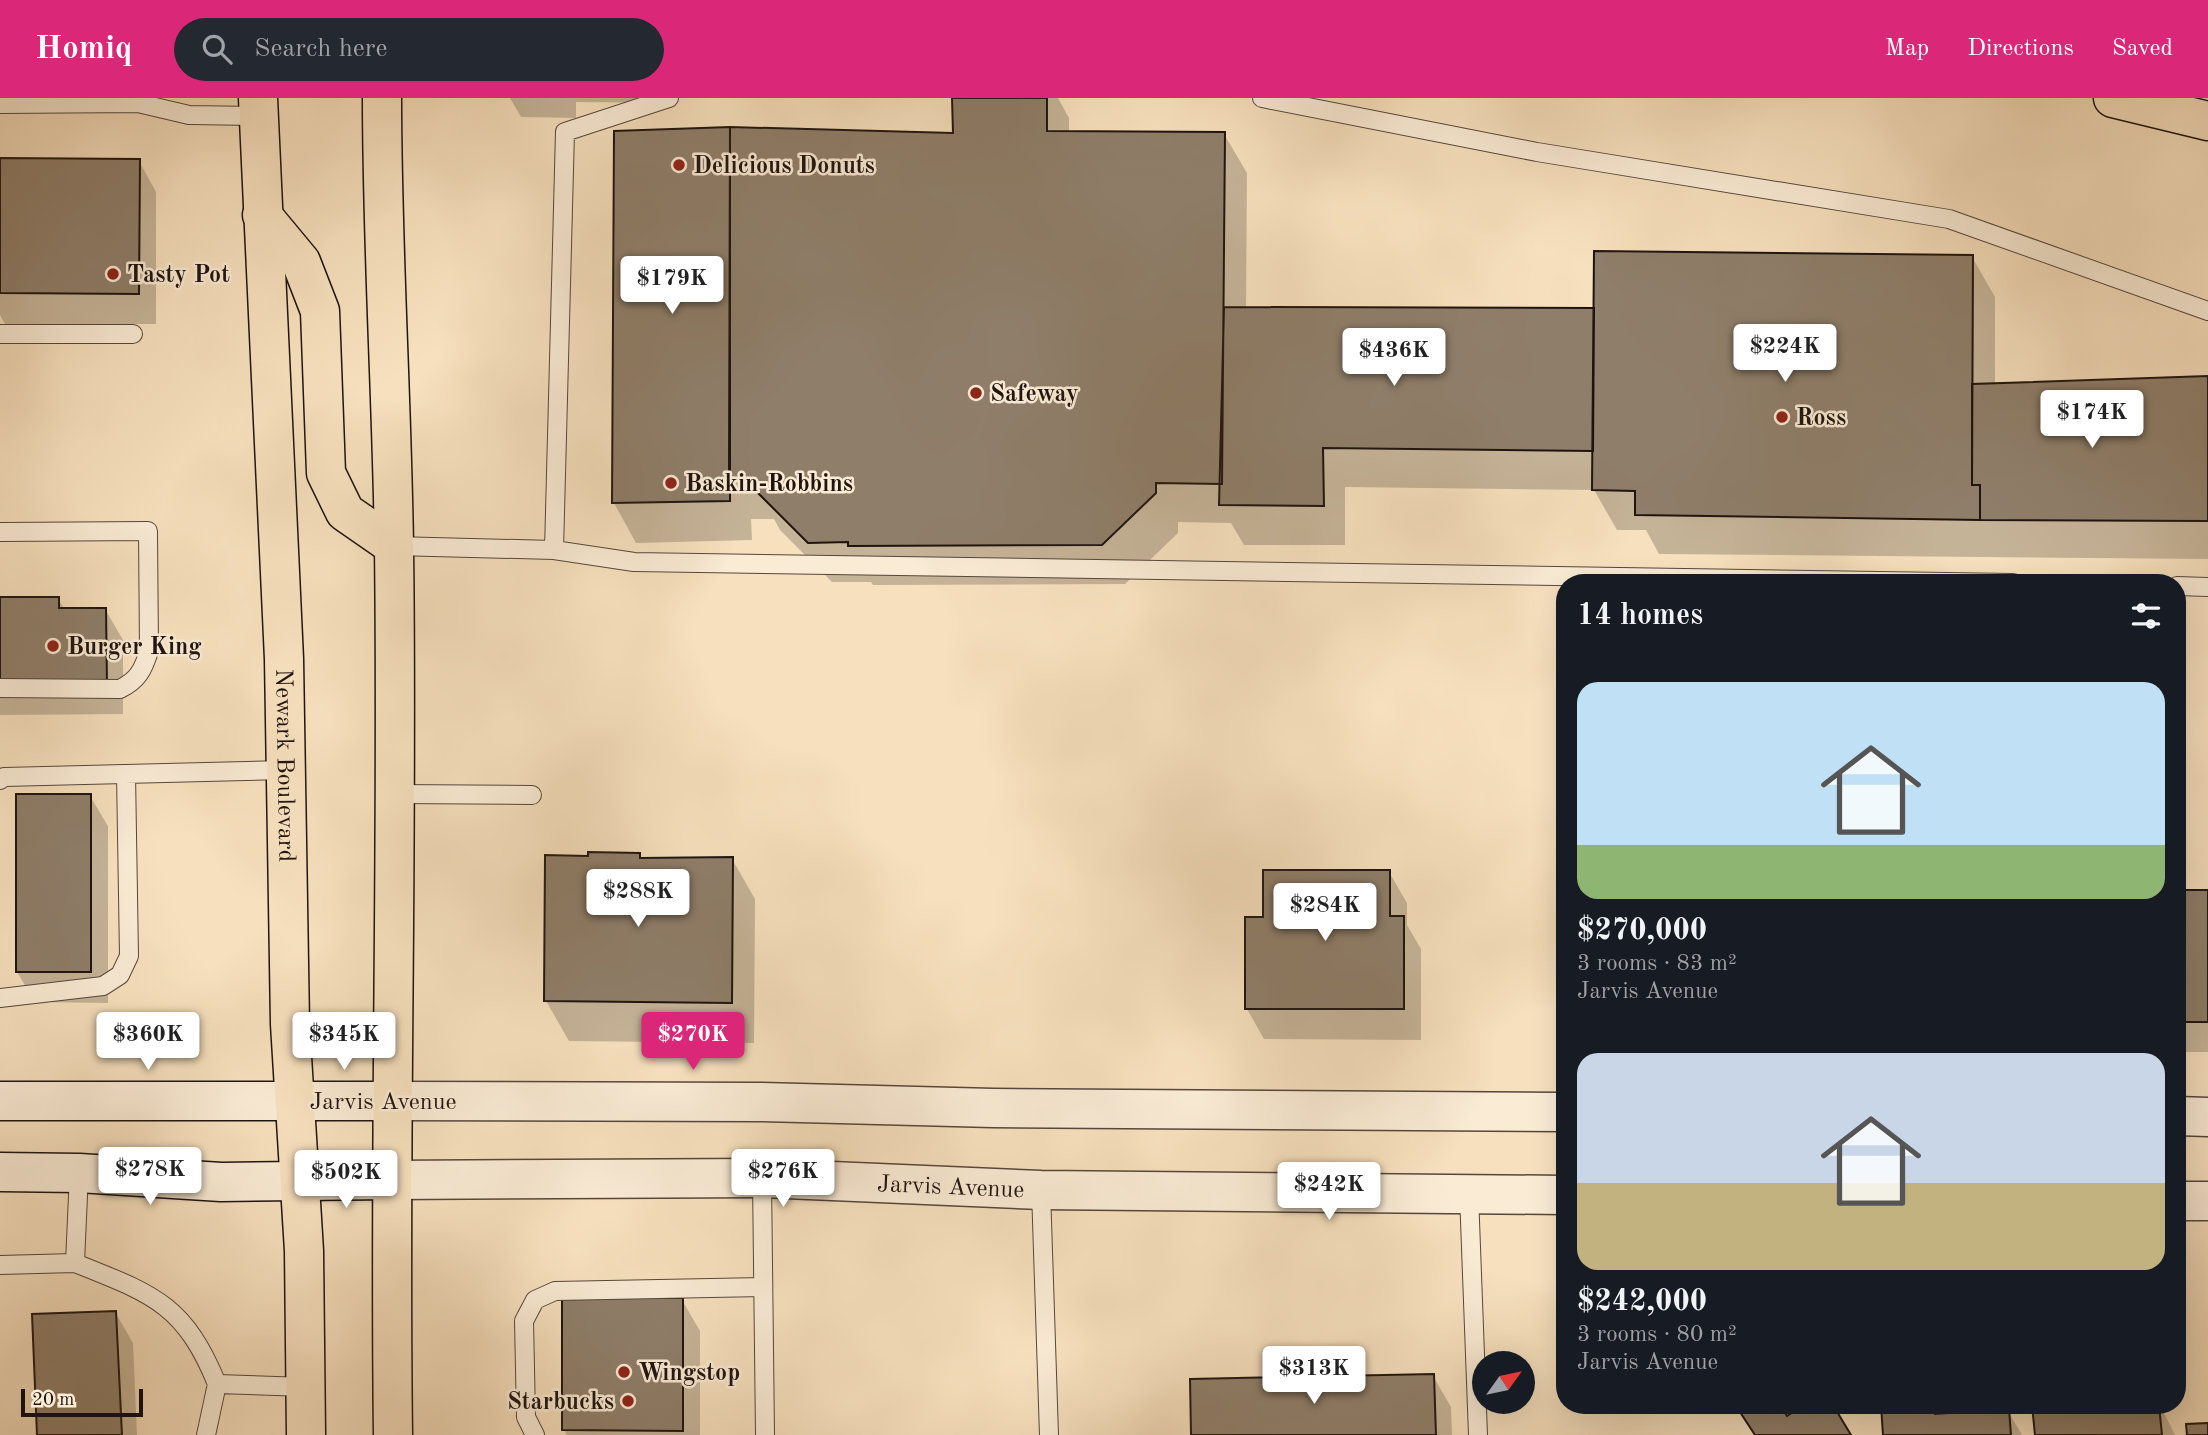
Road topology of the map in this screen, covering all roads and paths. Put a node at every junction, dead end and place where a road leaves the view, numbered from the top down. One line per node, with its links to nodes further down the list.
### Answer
1 (382, 98): 15 (main road)
2 (669, 98): 16 (lane)
3 (1262, 98): 11 (lane)
4 (2113, 98): 9 (main road)
5 (98, 100): 6 (lane); 7 (lane)
6 (143, 101): 8 (lane)
7 (0, 104)
8 (258, 107): 10 (main road, Newark Boulevard)
9 (2208, 121)
10 (262, 215): 15 (main road); 21 (main road, Newark Boulevard)
11 (2208, 311)
12 (0, 334): 13 (lane)
13 (133, 334)
14 (0, 532): 20 (lane)
15 (394, 546): 16 (lane); 24 (main road)
16 (554, 550): 17 (lane)
17 (1556, 576)
18 (2186, 586): 19 (lane)
19 (2208, 587)
20 (0, 688)
21 (286, 769): 22 (lane); 29 (main road, Newark Boulevard)
22 (126, 774): 23 (lane); 26 (lane)
23 (0, 780)
24 (394, 794): 25 (lane); 28 (main road)
25 (532, 795)
26 (0, 998)
27 (0, 1101): 29 (street, Jarvis Avenue)
28 (392, 1101): 29 (street, Jarvis Avenue); 30 (street, Jarvis Avenue); 36 (main road)
29 (295, 1102): 37 (main road, Newark Boulevard)
30 (1556, 1112)
31 (2186, 1116): 32 (street)
32 (2208, 1117)
33 (0, 1172): 34 (street, Jarvis Avenue)
34 (79, 1173): 37 (street, Jarvis Avenue); 43 (lane)
35 (762, 1178): 36 (street, Jarvis Avenue); 38 (street, Jarvis Avenue); 45 (lane)
36 (391, 1180): 37 (street, Jarvis Avenue); 50 (main road)
37 (300, 1181): 47 (main road, Newark Boulevard)
38 (1041, 1190): 39 (street, Jarvis Avenue); 53 (lane)
39 (1469, 1194): 40 (street, Jarvis Avenue); 54 (lane)
40 (1556, 1195)
41 (2186, 1200): 42 (street)
42 (2208, 1201)
43 (75, 1263): 44 (lane); 46 (lane)
44 (0, 1265)
45 (763, 1286): 51 (lane); 52 (lane)
46 (217, 1384): 47 (lane); 48 (lane)
47 (304, 1387): 49 (main road, Newark Boulevard)
48 (206, 1435)
49 (306, 1435)
50 (393, 1435)
51 (535, 1435)
52 (765, 1435)
53 (1049, 1435)
54 (1478, 1435)

